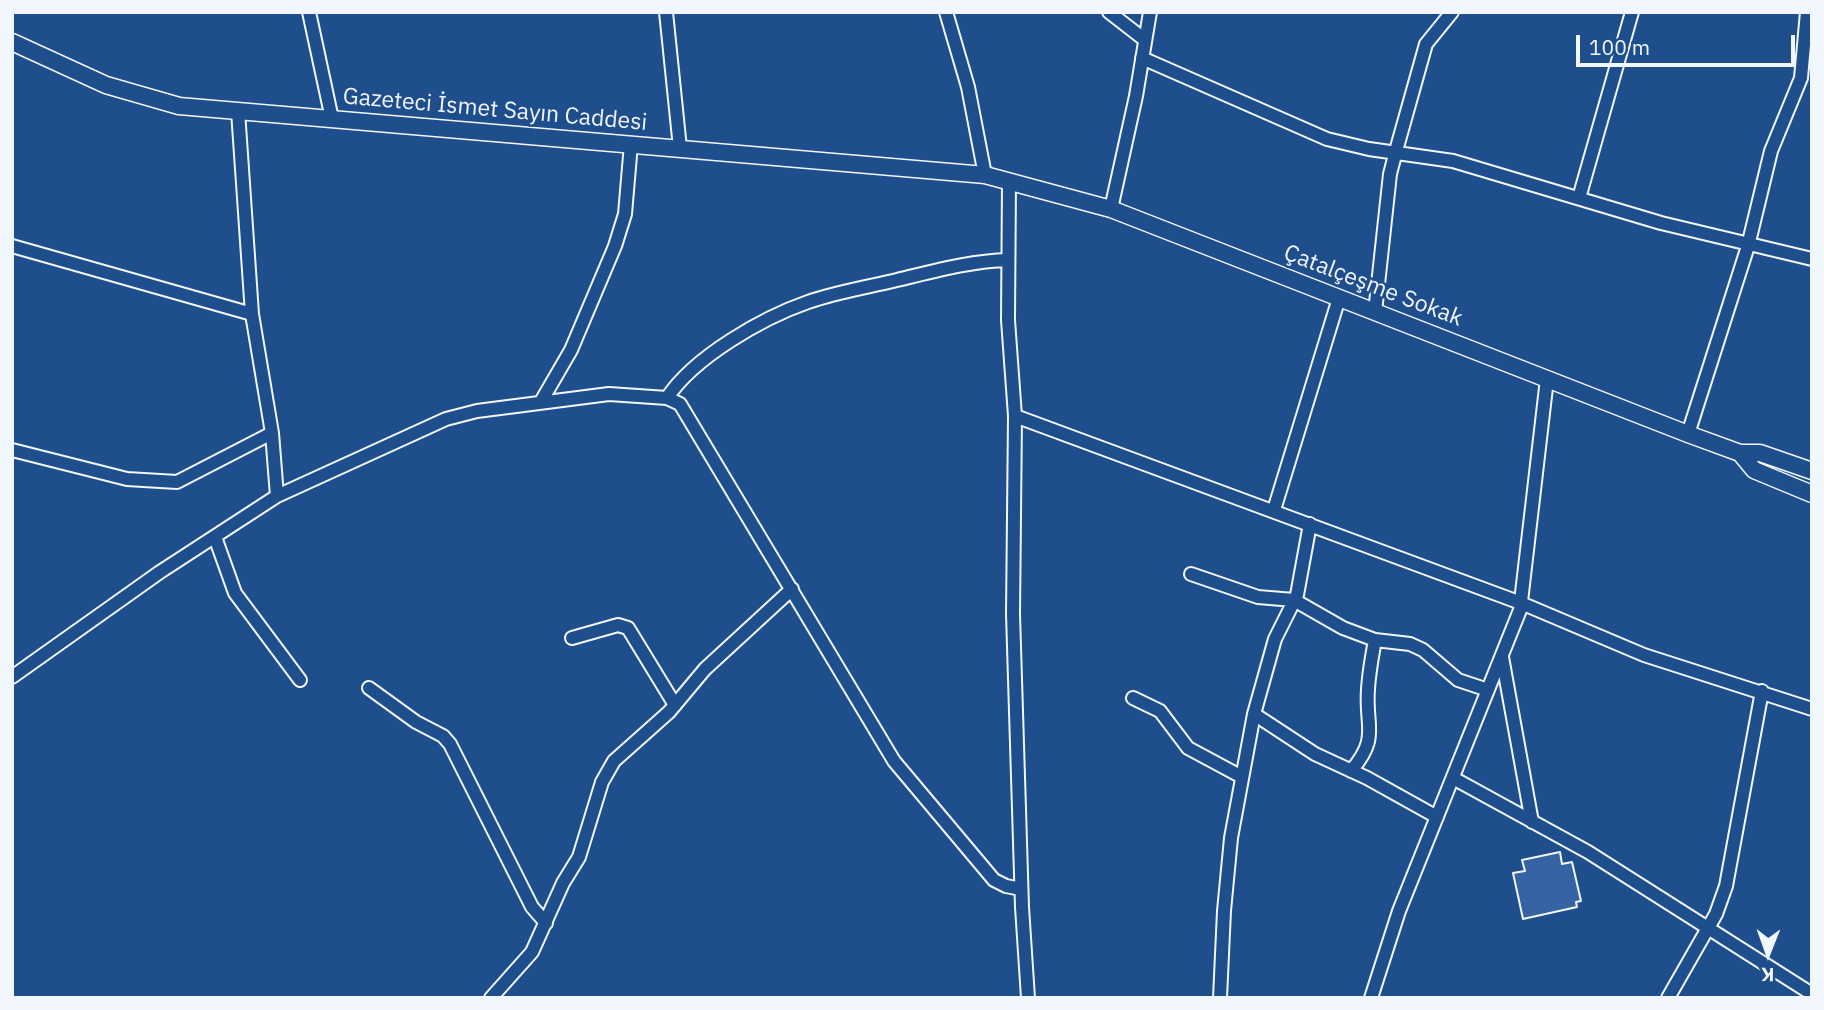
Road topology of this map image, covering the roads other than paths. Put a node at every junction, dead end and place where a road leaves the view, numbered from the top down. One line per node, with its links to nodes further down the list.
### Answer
1 (309, 12): 13 (street)
2 (666, 12): 15 (street)
3 (946, 12): 17 (street)
4 (1109, 12): 9 (street)
5 (1150, 12): 9 (street)
6 (1452, 12): 16 (street)
7 (1632, 12): 19 (street)
8 (1807, 12): 22 (street)
9 (1145, 40): 11 (street)
10 (12, 42): 12 (street, Gazeteci İsmet Sayın Caddesi)
11 (1142, 58): 16 (street); 20 (street)
12 (238, 111): 13 (street, Gazeteci İsmet Sayın Caddesi); 27 (street)
13 (332, 119): 14 (street, Gazeteci İsmet Sayın Caddesi)
14 (631, 144): 15 (street, Gazeteci İsmet Sayın Caddesi); 30 (street)
15 (680, 148): 17 (street, Gazeteci İsmet Sayın Caddesi)
16 (1396, 150): 19 (street); 26 (street)
17 (985, 175): 18 (street, Çatalçeşme Sokak)
18 (1009, 181): 20 (street, Çatalçeşme Sokak); 24 (street)
19 (1579, 198): 22 (street)
20 (1111, 209): 25 (street, Çatalçeşme Sokak)
21 (12, 246): 27 (street)
22 (1748, 246): 23 (street); 33 (street)
23 (1812, 259)
24 (1009, 260): 29 (street); 31 (street)
25 (1339, 298): 26 (street, Çatalçeşme Sokak); 39 (street)
26 (1376, 312): 28 (street, Çatalçeşme Sokak)
27 (252, 314): 32 (street)
28 (1547, 379): 33 (street, Çatalçeşme Sokak); 45 (street)
29 (667, 398): 30 (street); 43 (street)
30 (542, 400): 38 (street)
31 (1015, 416): 39 (street); 63 (street)
32 (272, 433): 34 (street); 38 (street)
33 (1688, 434): 35 (street, Çatalçeşme Sokak)
34 (12, 450)
35 (1740, 453): 36 (street); 37 (street)
36 (1812, 471)
37 (1812, 494)
38 (277, 496): 41 (street)
39 (1274, 510): 40 (street)
40 (1310, 524): 44 (street); 45 (street)
41 (215, 537): 49 (street); 50 (street)
42 (1191, 574): 44 (street)
43 (792, 589): 55 (street); 63 (street)
44 (1294, 600): 47 (street); 57 (street)
45 (1521, 603): 48 (street); 53 (street)
46 (572, 638): 55 (street)
47 (1375, 640): 52 (street); 58 (street)
48 (1502, 656): 52 (street); 62 (street)
49 (12, 677)
50 (300, 680)
51 (369, 688): 64 (street)
52 (1488, 690): 60 (street)
53 (1762, 691): 56 (street); 65 (street)
54 (1133, 698): 59 (street)
55 (675, 705): 64 (street)
56 (1812, 709)
57 (1254, 714): 58 (street); 59 (street)
58 (1352, 771): 61 (street)
59 (1242, 776): 69 (street)
60 (1453, 778): 61 (street); 62 (street)
61 (1437, 817): 70 (street)
62 (1532, 822): 65 (street)
63 (1021, 889): 68 (street)
64 (545, 923): 67 (street)
65 (1709, 929): 66 (street); 71 (street)
66 (1812, 994)
67 (492, 997)
68 (1028, 998)
69 (1220, 998)
70 (1371, 998)
71 (1668, 998)

